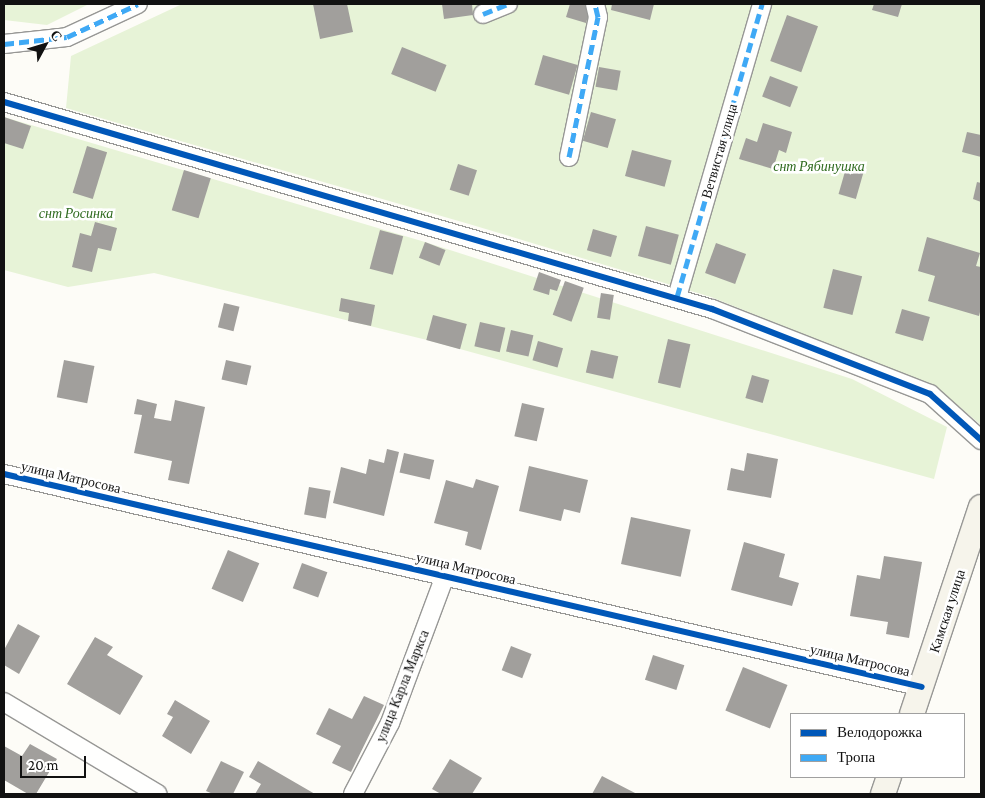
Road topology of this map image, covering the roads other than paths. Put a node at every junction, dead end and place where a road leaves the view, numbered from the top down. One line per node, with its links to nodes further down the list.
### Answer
1 (138, 4): 6 (street)
2 (508, 4): 5 (street)
3 (595, 4): 8 (street)
4 (762, 4): 9 (street, Ветвистая улица)
5 (483, 14)
6 (4, 44)
7 (4, 102): 9 (street)
8 (569, 157)
9 (677, 298): 10 (street)
10 (981, 440)
11 (4, 474): 13 (street, улица Матросова)
12 (981, 507): 14 (street, Камская улица)
13 (445, 576): 14 (street, улица Матросова); 19 (street, улица Карла Маркса)
14 (922, 687): 16 (street, Камская улица)
15 (4, 702): 18 (street)
16 (912, 713)
17 (889, 778): 20 (street)
18 (158, 794)
19 (353, 794)
20 (882, 794)

